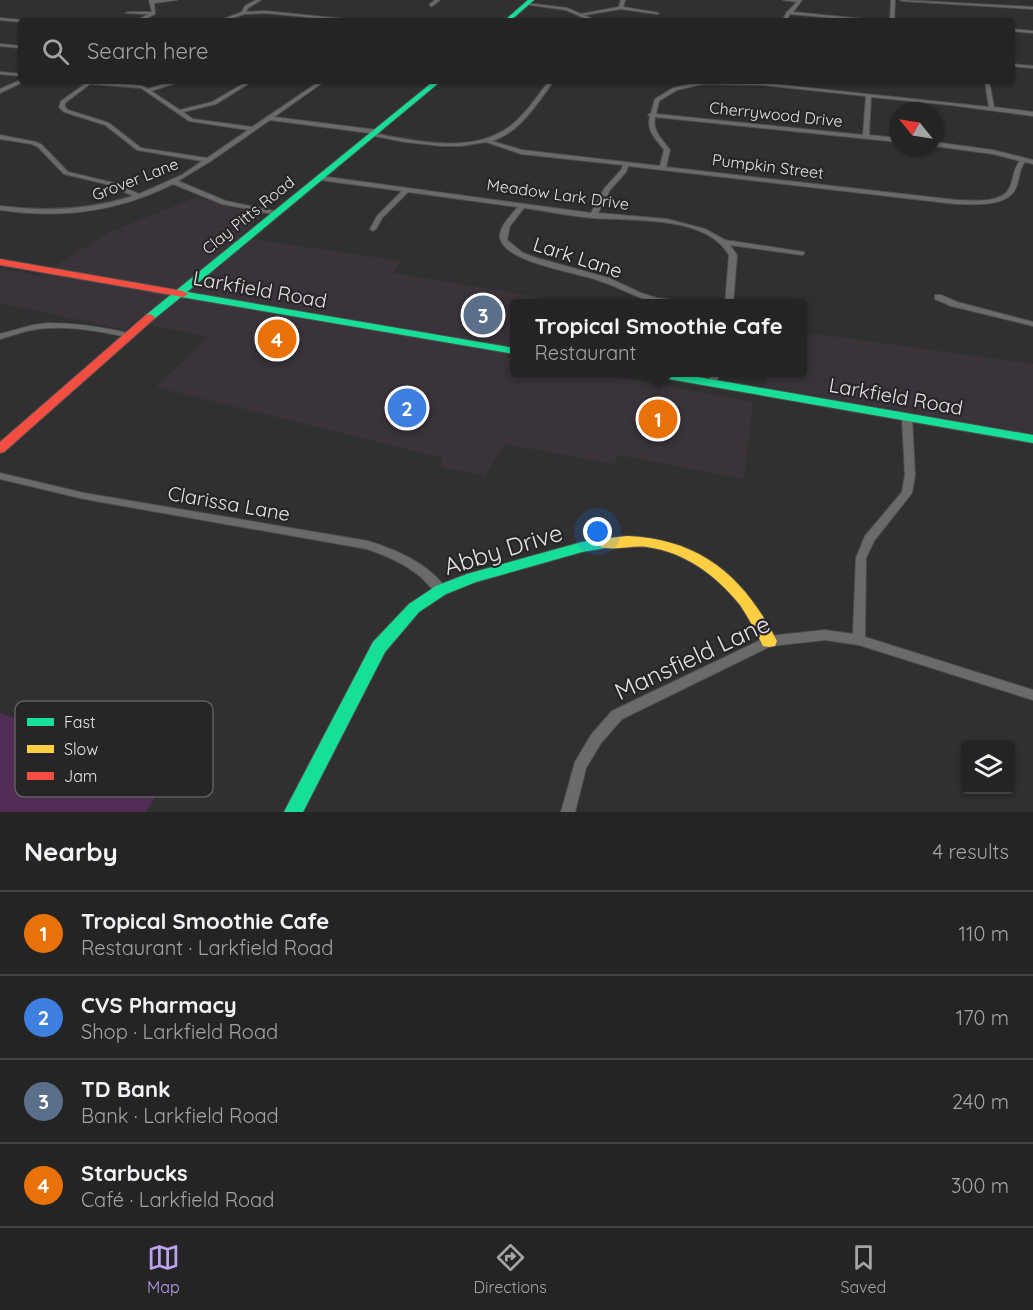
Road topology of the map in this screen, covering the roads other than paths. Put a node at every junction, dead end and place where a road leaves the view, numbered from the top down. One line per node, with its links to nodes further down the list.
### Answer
1 (175, 0): 8 (street)
2 (259, 0): 16 (street)
3 (438, 0): 12 (street)
4 (623, 0): 13 (street)
5 (785, 0): 9 (street)
6 (892, 0): 28 (street)
7 (902, 0): 11 (street)
8 (152, 1): 15 (street)
9 (800, 1): 18 (street)
10 (529, 2): 20 (street); 24 (street)
11 (971, 2): 14 (street)
12 (431, 5)
13 (621, 8): 17 (street); 20 (street)
14 (1033, 8)
15 (154, 13): 19 (street); 21 (street)
16 (244, 13): 22 (street); 23 (street)
17 (657, 13)
18 (788, 13): 26 (street); 27 (street)
19 (128, 14)
20 (583, 14): 25 (street)
21 (144, 18)
22 (228, 18)
23 (333, 18)
24 (510, 18)
25 (589, 18)
26 (786, 18)
27 (846, 18)
28 (892, 18)
29 (0, 19): 30 (street)
30 (18, 21)
31 (1015, 30): 32 (street)
32 (1033, 32)
33 (0, 45): 34 (street)
34 (18, 47)
35 (1015, 65): 36 (street)
36 (1033, 67)
37 (0, 73): 38 (street)
38 (18, 75)
39 (18, 83): 51 (street)
40 (88, 84): 65 (street)
41 (107, 84): 50 (street)
42 (169, 84): 50 (street)
43 (246, 84): 54 (street)
44 (319, 84): 57 (street, Grover Lane)
45 (434, 84): 59 (street, Clay Pitts Road)
46 (549, 84): 63 (street)
47 (691, 84): 56 (street)
48 (778, 84): 52 (street)
49 (988, 84): 53 (street)
50 (148, 90): 54 (street)
51 (0, 91)
52 (869, 95): 53 (street); 61 (street)
53 (992, 108): 55 (street)
54 (178, 112): 58 (street)
55 (1033, 114)
56 (651, 115): 61 (street, Cherrywood Drive); 69 (street)
57 (269, 118): 58 (street, Grover Lane); 59 (street)
58 (253, 129): 65 (street, Grover Lane)
59 (375, 134): 63 (street); 70 (street, Clay Pitts Road)
60 (0, 137): 73 (street)
61 (866, 137): 62 (street, Cherrywood Drive)
62 (889, 139)
63 (485, 140): 68 (street, Pumpkin Street)
64 (943, 145): 66 (street)
65 (209, 160): 71 (street, Grover Lane)
66 (1024, 160): 67 (street); 69 (street, Pumpkin Street)
67 (1033, 162)
68 (626, 164): 69 (street, Pumpkin Street); 77 (street)
69 (663, 168)
70 (320, 178): 72 (street, Meadow Lark Drive); 76 (street, Clay Pitts Road)
71 (174, 182): 73 (street, Grover Lane); 76 (street)
72 (407, 189): 74 (street, Meadow Lark Drive); 78 (street)
73 (137, 196): 75 (street, Grover Lane)
74 (523, 205): 77 (street, Meadow Lark Drive); 84 (street, Lark Lane)
75 (0, 208)
76 (277, 213): 82 (street, Clay Pitts Road)
77 (593, 216): 79 (street, Meadow Lark Drive)
78 (373, 229)
79 (725, 242): 80 (street, Meadow Lark Drive); 85 (street)
80 (802, 253)
81 (0, 262): 82 (street, Larkfield Road)
82 (177, 294): 87 (street, Clay Pitts Road); 89 (street, Larkfield Road)
83 (938, 297): 86 (street)
84 (652, 299)
85 (729, 299)
86 (1033, 324)
87 (128, 335): 88 (street); 93 (street, Clay Pitts Road)
88 (0, 337)
89 (510, 350)
90 (714, 378): 91 (street, Larkfield Road)
91 (907, 418): 92 (street, Larkfield Road); 96 (street)
92 (1033, 439)
93 (0, 449)
94 (0, 476): 95 (street, Clarissa Lane)
95 (441, 590): 97 (street, Abby Drive); 99 (street, Abby Drive)
96 (859, 640): 97 (street, Mansfield Lane); 98 (street, Mansfield Lane)
97 (769, 641): 100 (street, Mansfield Lane)
98 (1033, 694)
99 (292, 812)
100 (568, 812)

